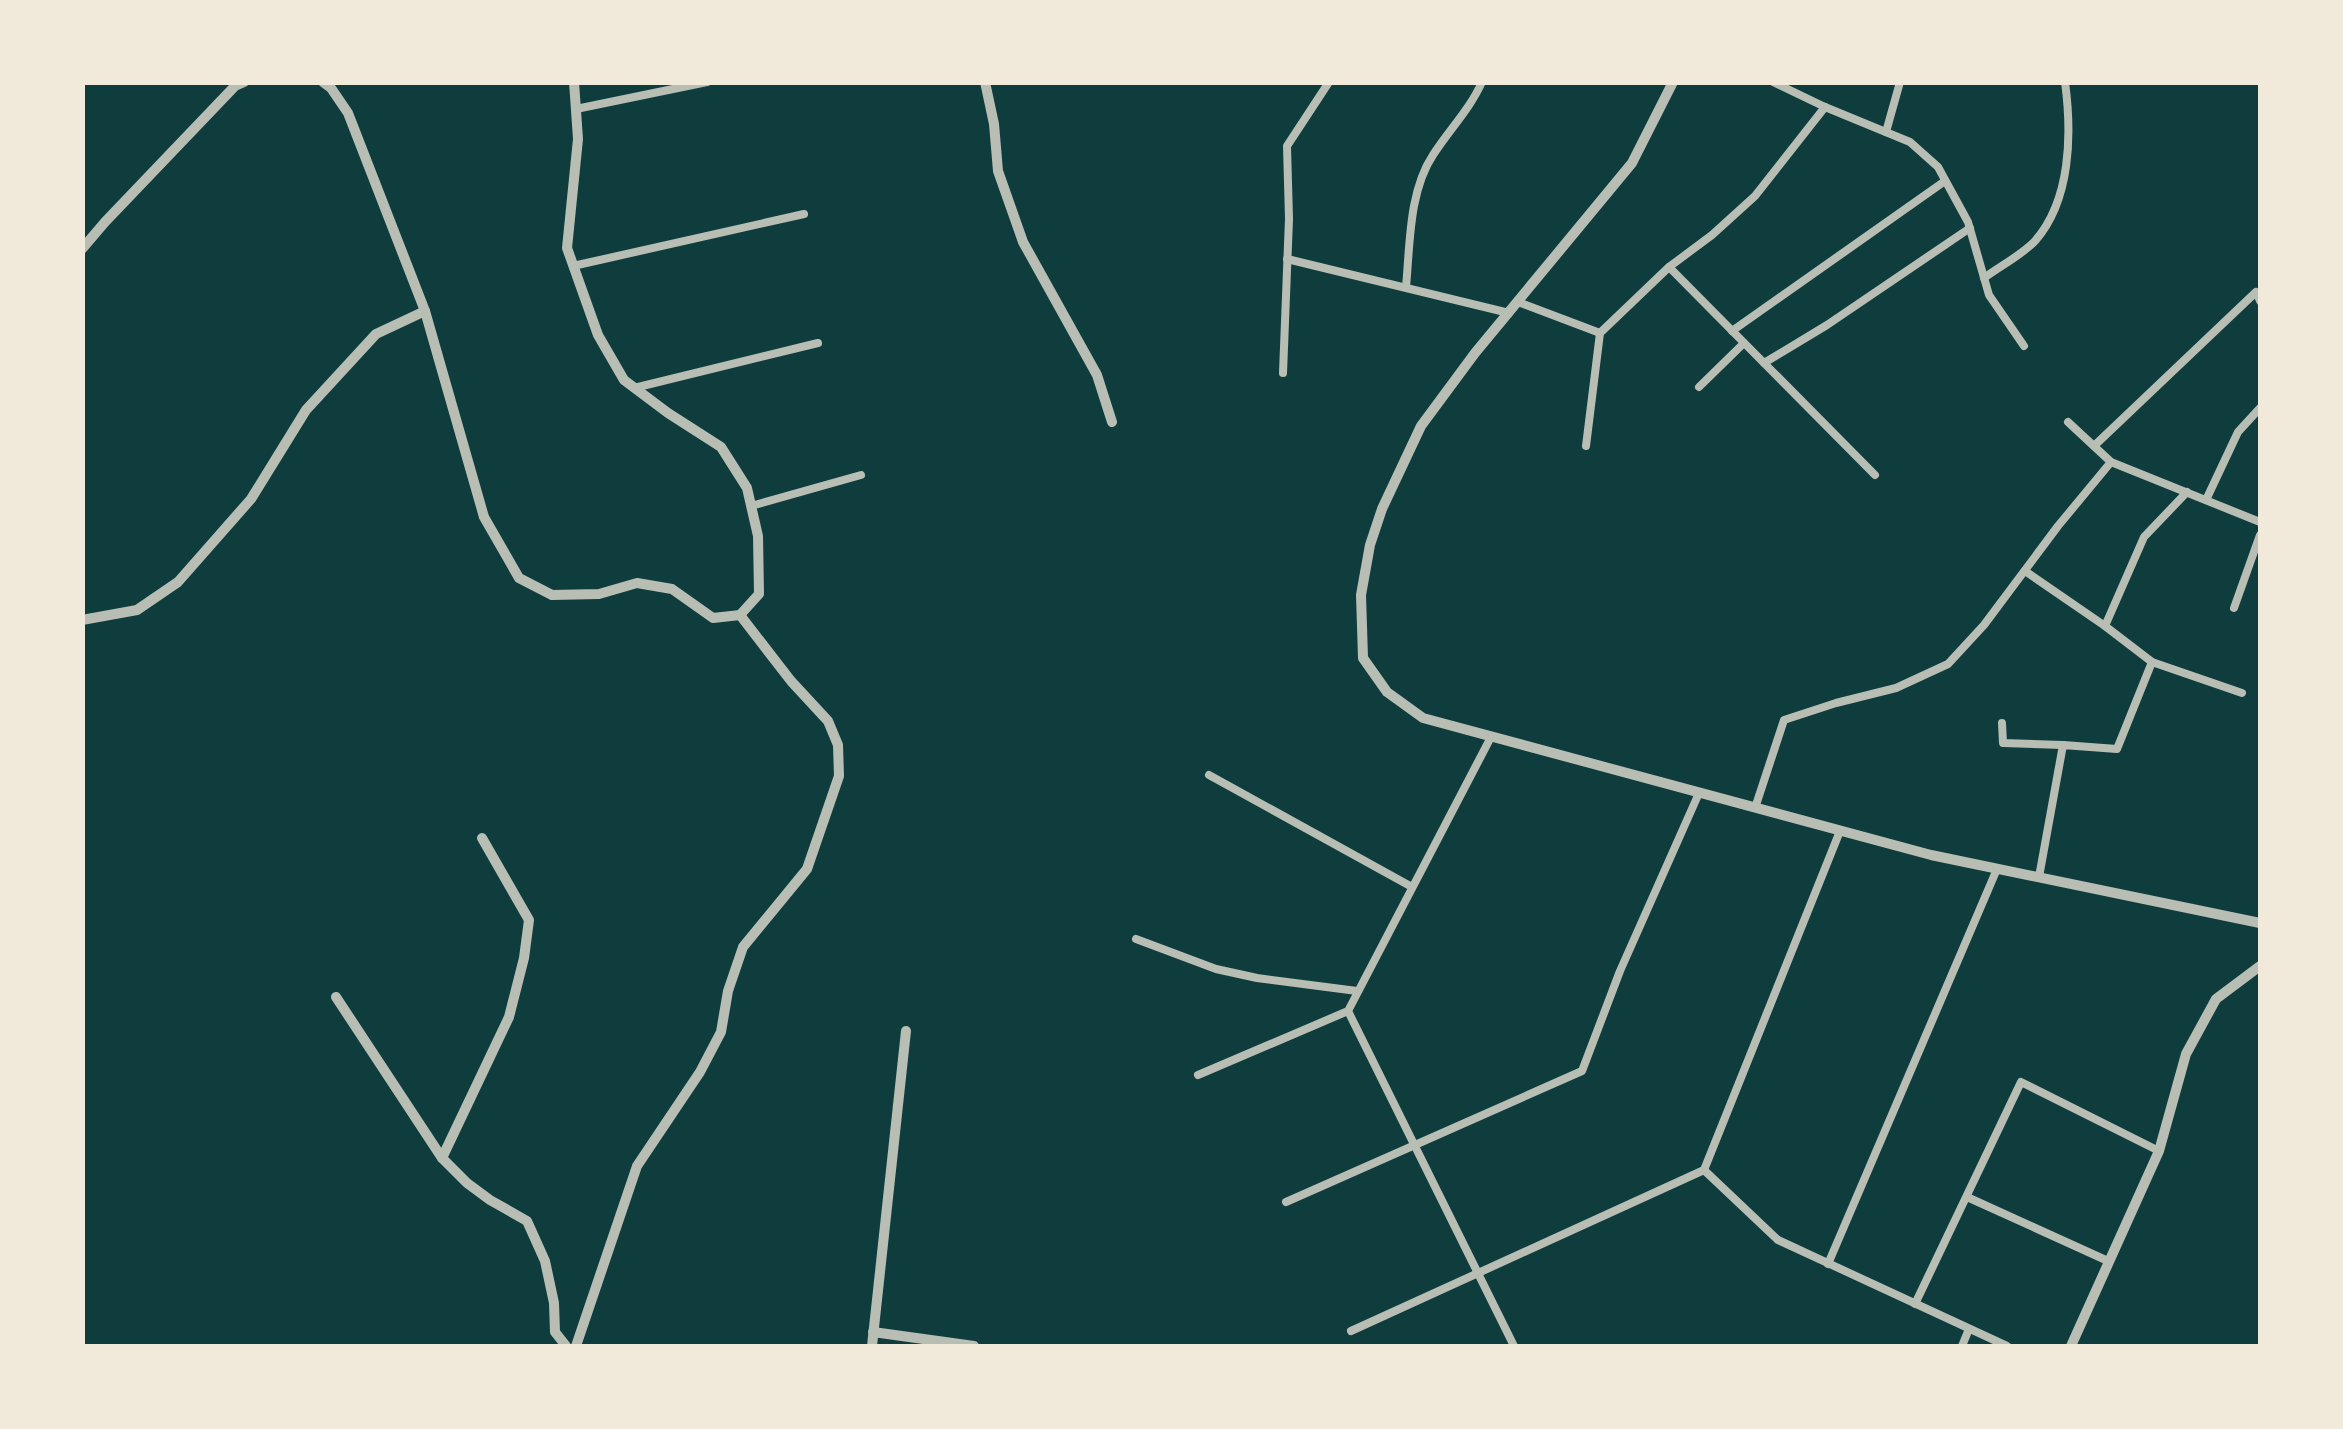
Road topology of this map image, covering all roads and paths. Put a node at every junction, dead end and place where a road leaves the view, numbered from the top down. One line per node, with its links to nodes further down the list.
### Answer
1 (244, 82): 19 (street)
2 (323, 82): 27 (street)
3 (574, 82): 14 (street)
4 (706, 82): 12 (lane)
5 (986, 82): 39 (street)
6 (1329, 82): 20 (lane)
7 (1482, 82): 24 (lane)
8 (1673, 82): 26 (street)
9 (1772, 82): 13 (lane)
10 (1900, 82): 15 (lane)
11 (2065, 82): 23 (lane)
12 (692, 84): 14 (lane)
13 (1825, 107): 15 (lane); 22 (lane)
14 (576, 109): 21 (street)
15 (1886, 132): 16 (lane)
16 (1946, 181): 18 (lane); 29 (lane)
17 (804, 214): 21 (lane)
18 (1970, 228): 23 (lane); 34 (lane)
19 (82, 250)
20 (1287, 259): 24 (lane); 35 (lane)
21 (573, 266): 37 (street)
22 (1668, 267): 29 (lane); 30 (lane)
23 (1984, 278): 33 (lane)
24 (1406, 287): 28 (lane)
25 (2260, 301): 42 (lane)
26 (1518, 302): 28 (street); 30 (lane)
27 (425, 311): 53 (street); 54 (street)
28 (1509, 313): 59 (street)
29 (1732, 331): 32 (lane)
30 (1600, 333): 41 (lane)
31 (818, 343): 37 (lane)
32 (1744, 343): 34 (lane); 36 (lane)
33 (2024, 346)
34 (1764, 364): 45 (lane)
35 (1283, 373)
36 (1699, 387)
37 (634, 388): 48 (street)
38 (2260, 408): 47 (lane)
39 (1112, 422)
40 (2068, 422): 42 (lane)
41 (1586, 446)
42 (2094, 446): 43 (lane)
43 (2111, 462): 46 (lane); 51 (lane)
44 (861, 475): 48 (lane)
45 (1875, 476)
46 (2186, 492): 47 (lane); 55 (lane)
47 (2206, 500): 49 (lane)
48 (752, 506): 53 (street)
49 (2260, 522)
50 (2260, 535): 52 (lane)
51 (2025, 571): 55 (lane); 63 (lane)
52 (2234, 608)
53 (740, 615): 91 (street)
54 (82, 620)
55 (2105, 626): 56 (lane)
56 (2152, 662): 57 (lane); 60 (lane)
57 (2242, 693)
58 (2002, 723): 60 (lane)
59 (1491, 737): 62 (street); 68 (lane)
60 (2063, 745): 67 (lane)
61 (1210, 775): 68 (lane)
62 (1699, 793): 63 (street); 77 (lane)
63 (1755, 808): 64 (street)
64 (1840, 831): 66 (street); 80 (lane)
65 (482, 838): 79 (street)
66 (1997, 869): 67 (street); 84 (lane)
67 (2038, 877): 69 (street)
68 (1412, 887): 72 (lane)
69 (2260, 923)
70 (1136, 939): 72 (lane)
71 (2260, 966): 78 (street)
72 (1358, 991): 74 (lane)
73 (336, 997): 79 (street)
74 (1348, 1010): 76 (lane); 77 (lane)
75 (906, 1031): 88 (street)
76 (1198, 1076)
77 (1415, 1145): 82 (lane); 85 (lane)
78 (2158, 1151): 81 (lane); 83 (street)
79 (442, 1158): 90 (street)
80 (1704, 1170): 84 (lane); 85 (lane)
81 (1966, 1196): 83 (lane); 86 (lane)
82 (1286, 1202)
83 (2108, 1261): 97 (street)
84 (1828, 1264): 86 (lane)
85 (1478, 1274): 89 (lane); 94 (lane)
86 (1915, 1304): 87 (lane)
87 (1969, 1329): 95 (lane); 96 (lane)
88 (873, 1332): 92 (street); 93 (street)
89 (1351, 1332)
90 (566, 1346)
91 (576, 1346)
92 (872, 1346)
93 (974, 1346)
94 (1514, 1346)
95 (1962, 1346)
96 (2007, 1346)
97 (2072, 1346)

